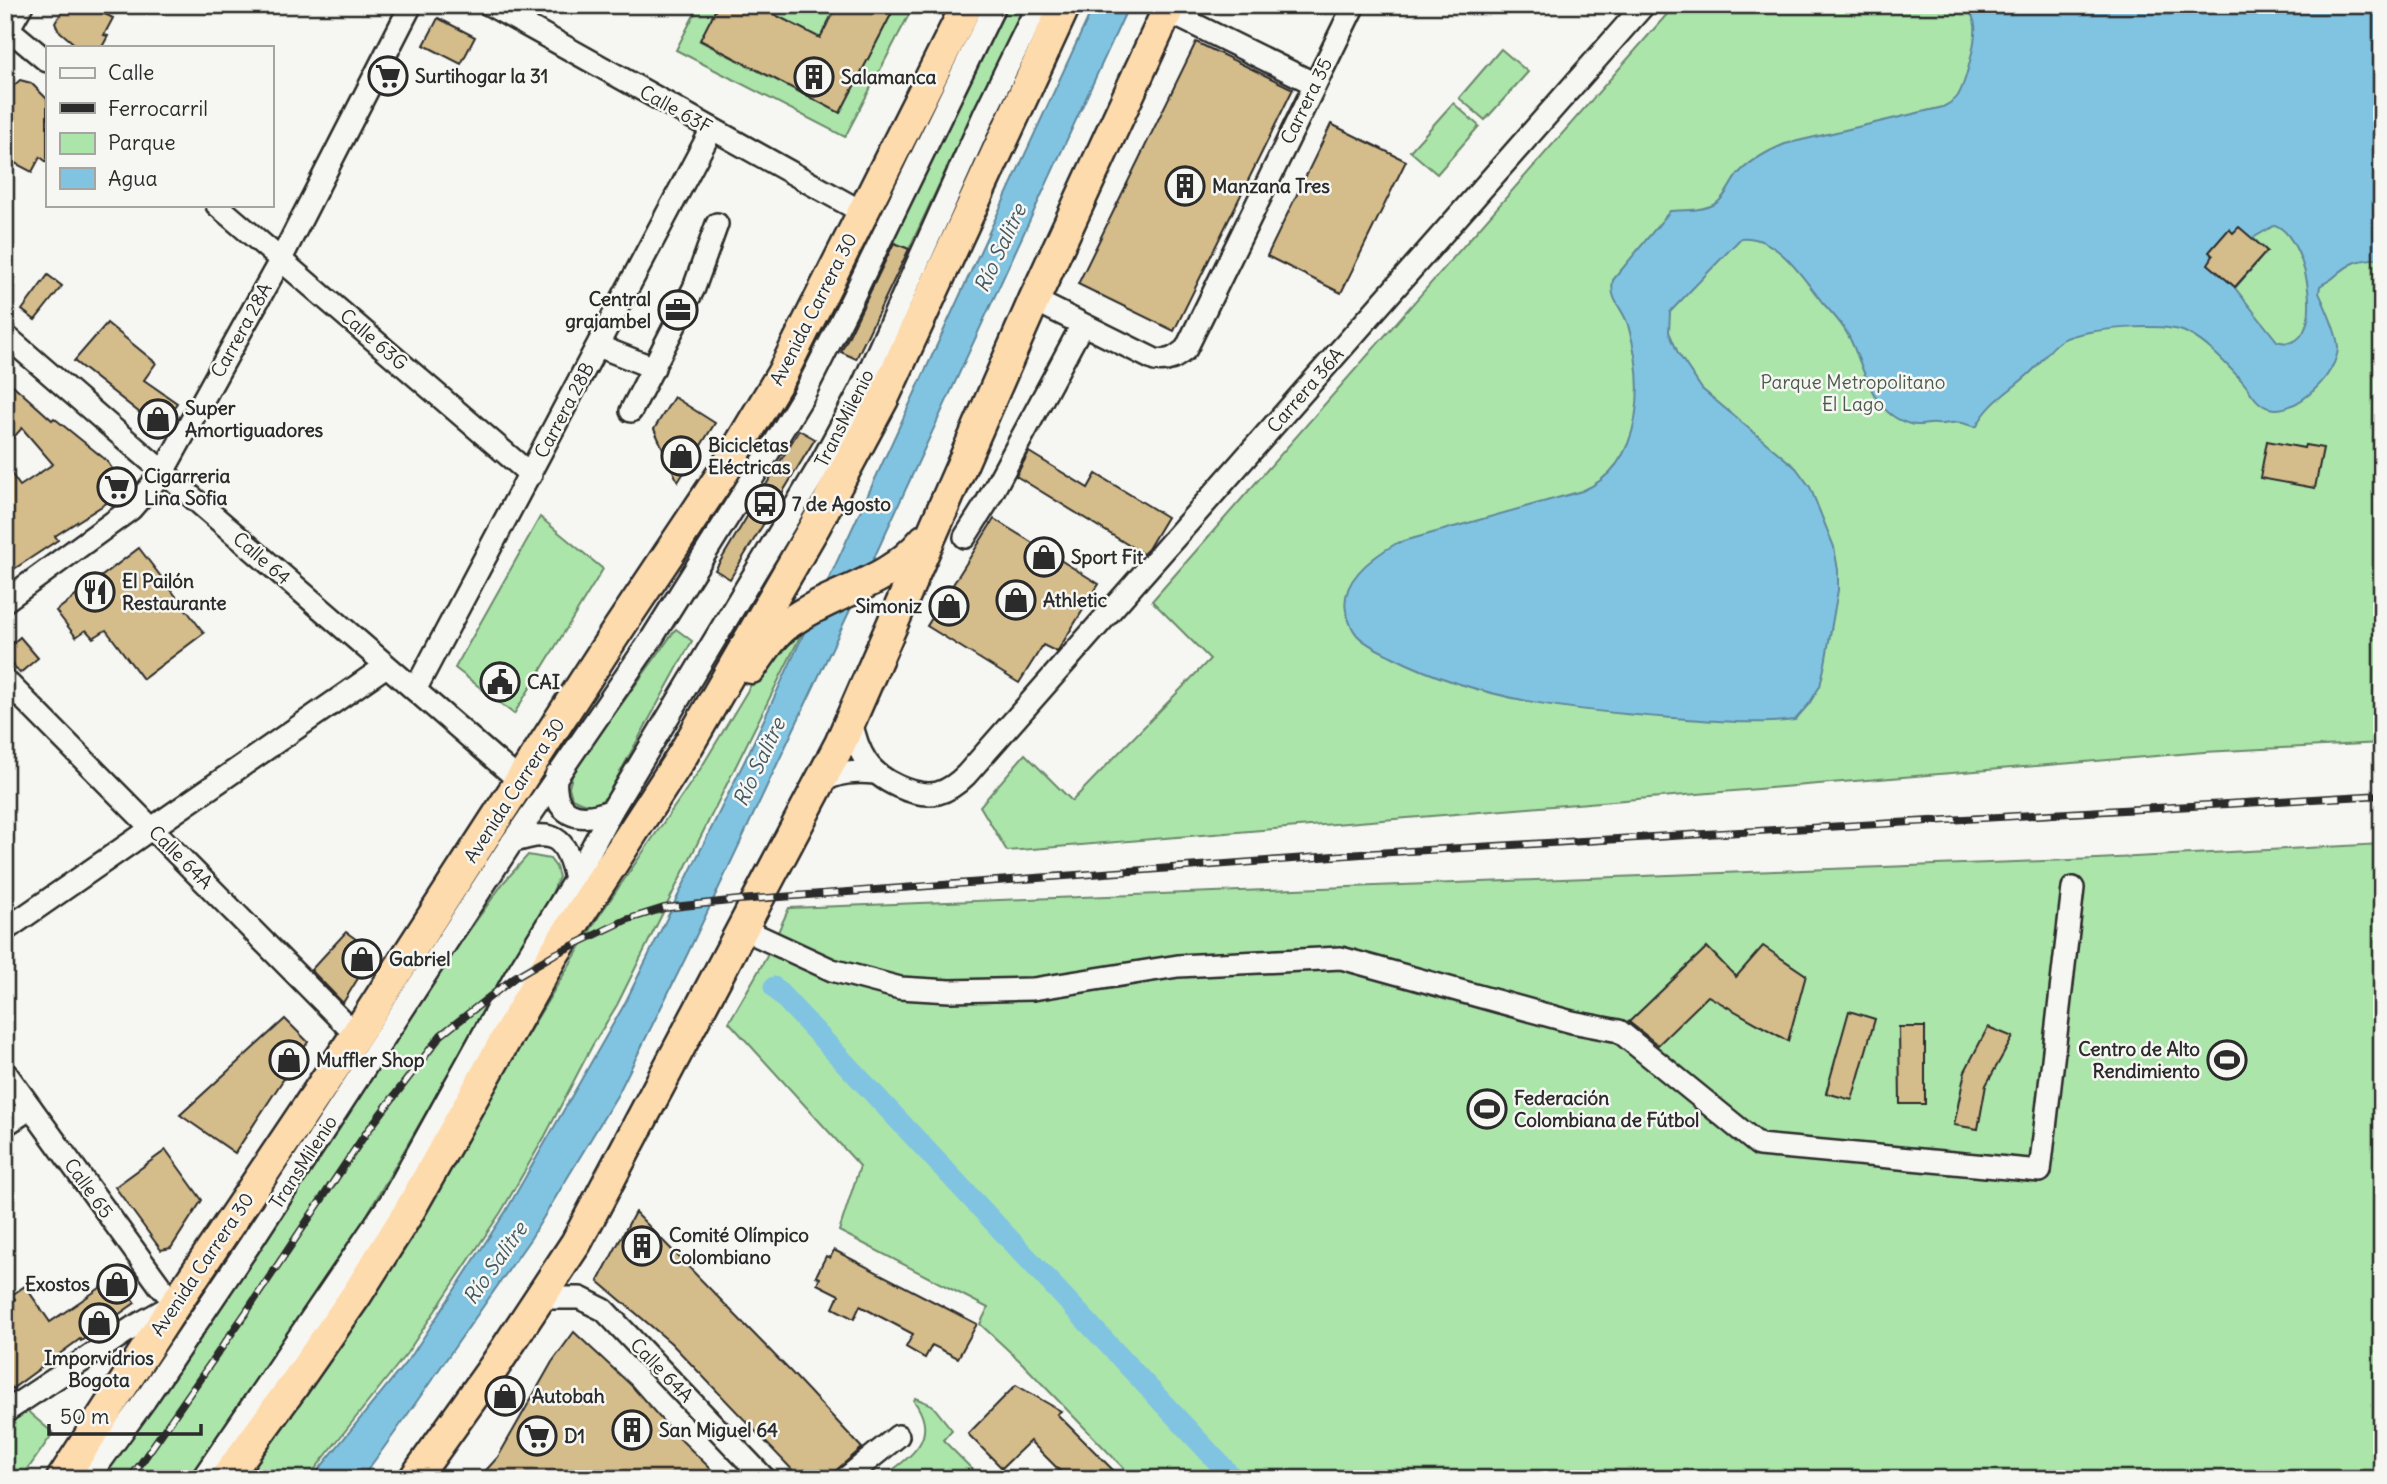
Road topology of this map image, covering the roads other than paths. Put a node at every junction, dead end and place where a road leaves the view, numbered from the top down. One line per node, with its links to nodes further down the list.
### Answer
1 (22, 5): 11 (street)
2 (411, 5): 18 (street, Carrera 28A)
3 (489, 5): 14 (street, Calle 63F)
4 (967, 5): 16 (highway, Avenida Carrera 30)
5 (995, 5): 36 (street, TransMilenio)
6 (1038, 5): 39 (street, TransMilenio)
7 (1065, 5): 34 (highway)
8 (1354, 5): 13 (street, Carrera 35)
9 (1644, 5): 35 (street, Carrera 36A)
10 (1168, 8): 13 (street); 19 (highway)
11 (6, 30): 12 (street)
12 (46, 60)
13 (1315, 83): 20 (street, Carrera 35)
14 (712, 129): 16 (street, Calle 63F); 22 (street, Carrera 28B)
15 (218, 206): 18 (street, Calle 63G)
16 (862, 212): 37 (highway, Avenida Carrera 30)
17 (717, 224): 23 (street)
18 (281, 259): 25 (street, Carrera 28A); 26 (street, Calle 63G)
19 (1034, 300): 20 (street); 27 (highway)
20 (1082, 325): 28 (street)
21 (5, 335): 25 (street, Calle 64)
22 (598, 346): 23 (street); 26 (street, Carrera 28B)
23 (654, 369): 24 (street)
24 (631, 411)
25 (163, 472): 29 (street, Carrera 28A); 30 (street, Calle 64)
26 (531, 475): 32 (street, Carrera 28B)
27 (937, 524): 33 (highway); 34 (highway)
28 (965, 537)
29 (5, 601)
30 (386, 666): 32 (street, Calle 64); 40 (street)
31 (5, 680): 40 (street, Calle 64A)
32 (415, 691): 37 (street, Calle 64)
33 (851, 720): 35 (street); 38 (highway)
34 (682, 757): 57 (highway)
35 (876, 773): 38 (street)
36 (556, 775): 39 (street); 41 (street, TransMilenio)
37 (520, 781): 46 (highway, Avenida Carrera 30)
38 (820, 782): 44 (highway)
39 (612, 810): 42 (street, TransMilenio)
40 (151, 827): 45 (street); 46 (street, Calle 64A)
41 (512, 842): 42 (street); 55 (street, TransMilenio)
42 (575, 878): 56 (street, TransMilenio)
43 (2073, 888): 44 (street)
44 (743, 929): 50 (highway)
45 (5, 930)
46 (356, 1035): 51 (highway, Avenida Carrera 30)
47 (5, 1072): 48 (street, Calle 65)
48 (31, 1108): 49 (street); 51 (street, Calle 65)
49 (5, 1125)
50 (541, 1298): 58 (highway); 59 (street, Calle 64A)
51 (176, 1303): 52 (street); 54 (highway, Avenida Carrera 30)
52 (5, 1412)
53 (898, 1436): 60 (street)
54 (62, 1479)
55 (88, 1479)
56 (202, 1479)
57 (225, 1479)
58 (414, 1479)
59 (765, 1479)
60 (845, 1479)

